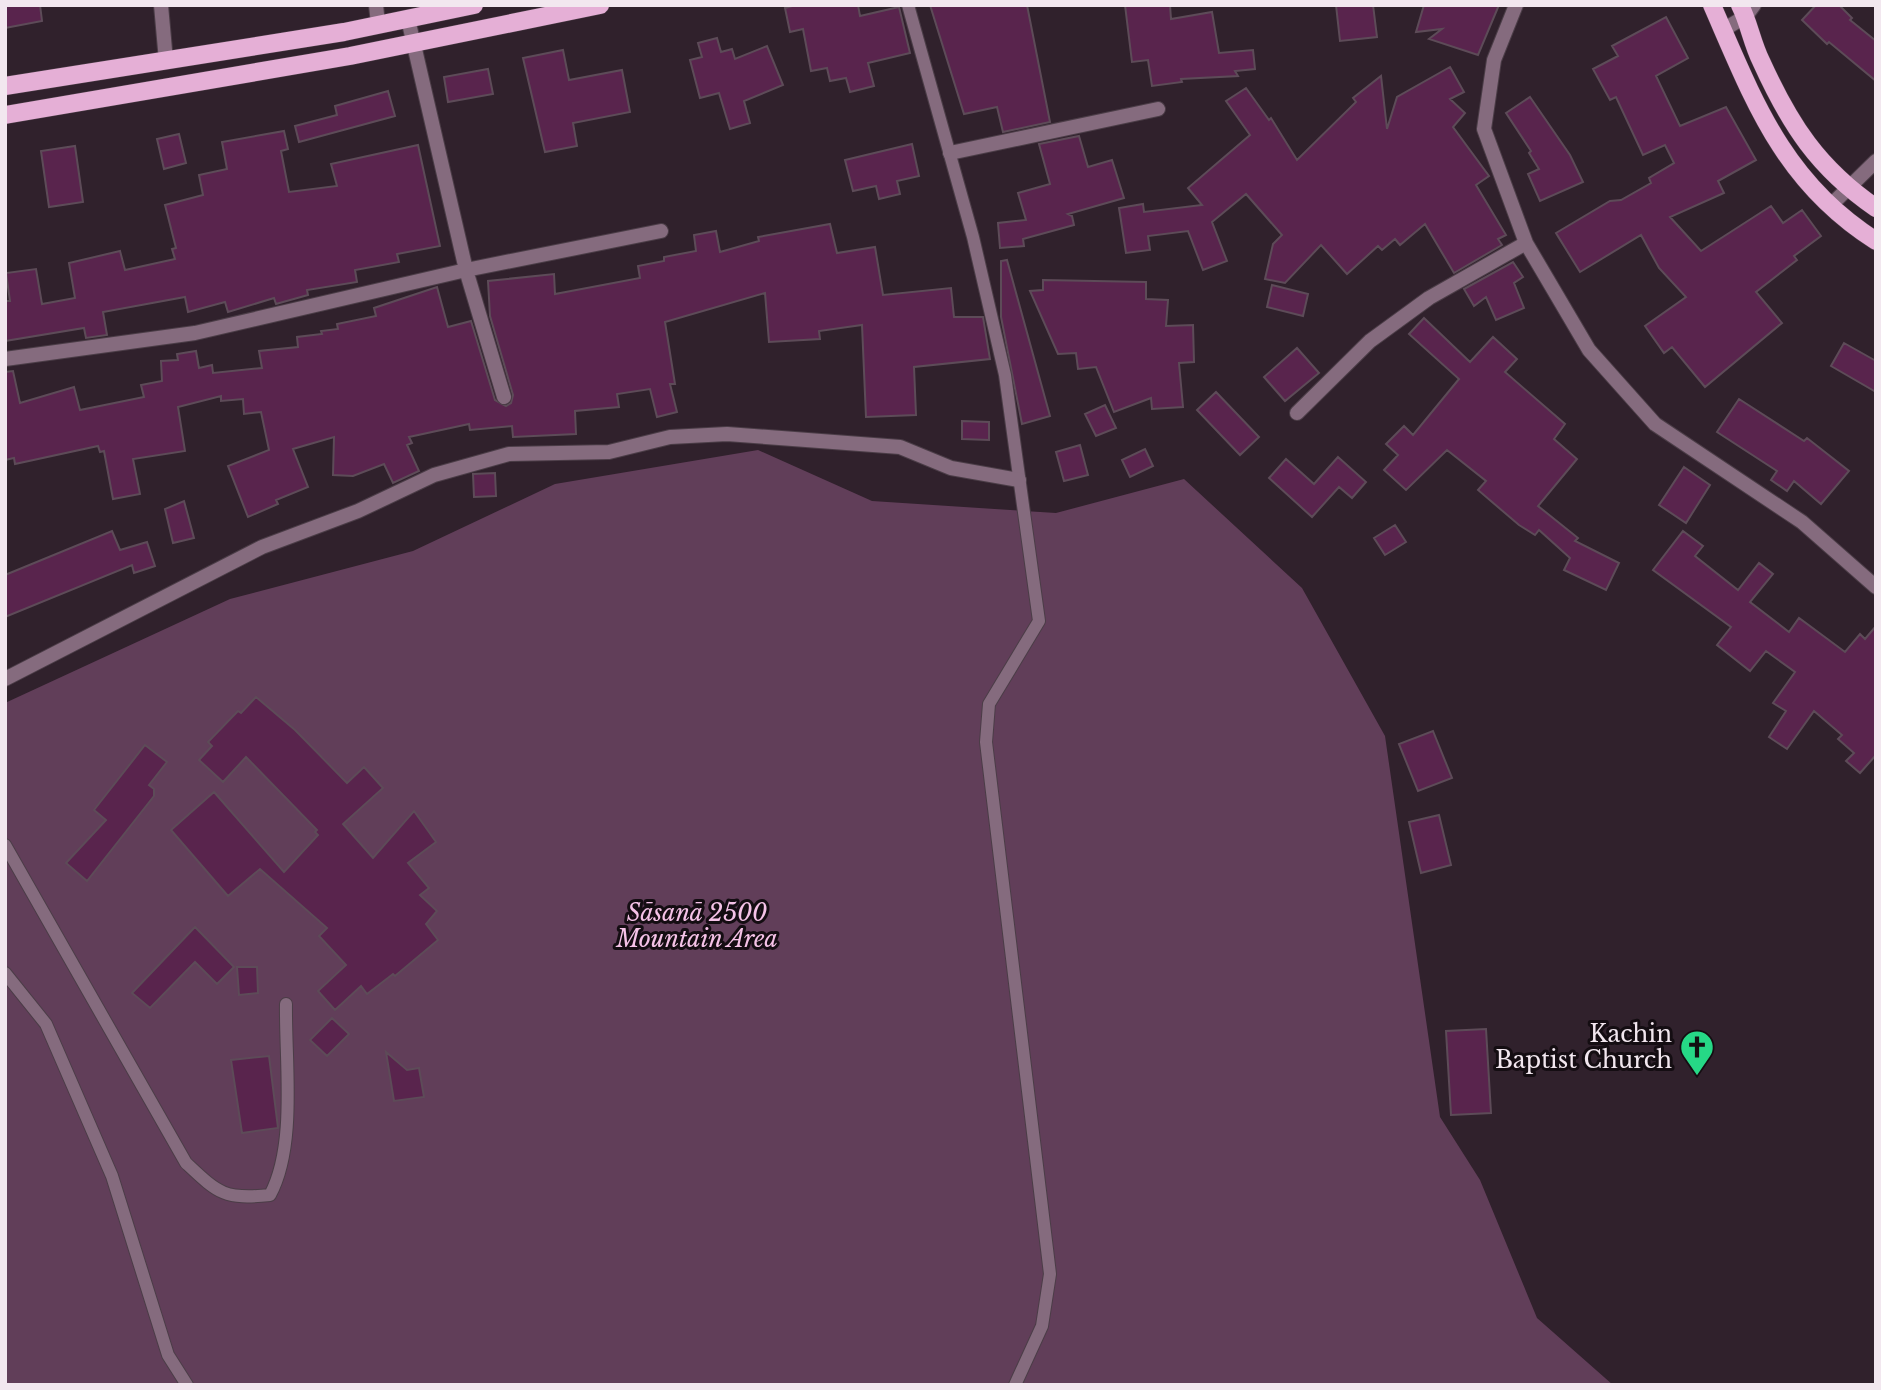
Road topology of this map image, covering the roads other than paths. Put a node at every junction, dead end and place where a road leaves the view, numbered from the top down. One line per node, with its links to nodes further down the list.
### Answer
1 (161, 5): 13 (street)
2 (376, 5): 10 (street)
3 (474, 5): 9 (main road)
4 (600, 5): 12 (main road)
5 (908, 5): 17 (lane)
6 (1516, 5): 24 (street)
7 (1712, 5): 11 (main road)
8 (1747, 9): 11 (street); 19 (main road)
9 (408, 19): 10 (main road); 12 (street)
10 (378, 24): 13 (main road)
11 (1723, 30): 20 (main road)
12 (414, 43): 16 (main road); 25 (street)
13 (166, 61): 14 (main road)
14 (5, 86)
15 (1158, 109): 17 (street)
16 (5, 115)
17 (950, 153): 29 (lane)
18 (1876, 161): 19 (street)
19 (1846, 188): 20 (street); 21 (main road)
20 (1830, 206): 23 (main road)
21 (1876, 208)
22 (661, 231): 25 (street)
23 (1876, 241)
24 (1526, 243): 28 (street); 30 (street)
25 (466, 270): 26 (street); 27 (street)
26 (5, 359)
27 (504, 397)
28 (1297, 413)
29 (1019, 480): 31 (street); 36 (lane)
30 (1876, 587)
31 (5, 679)
32 (5, 845): 34 (lane)
33 (5, 973): 35 (lane)
34 (286, 1004)
35 (187, 1385)
36 (1014, 1385)

